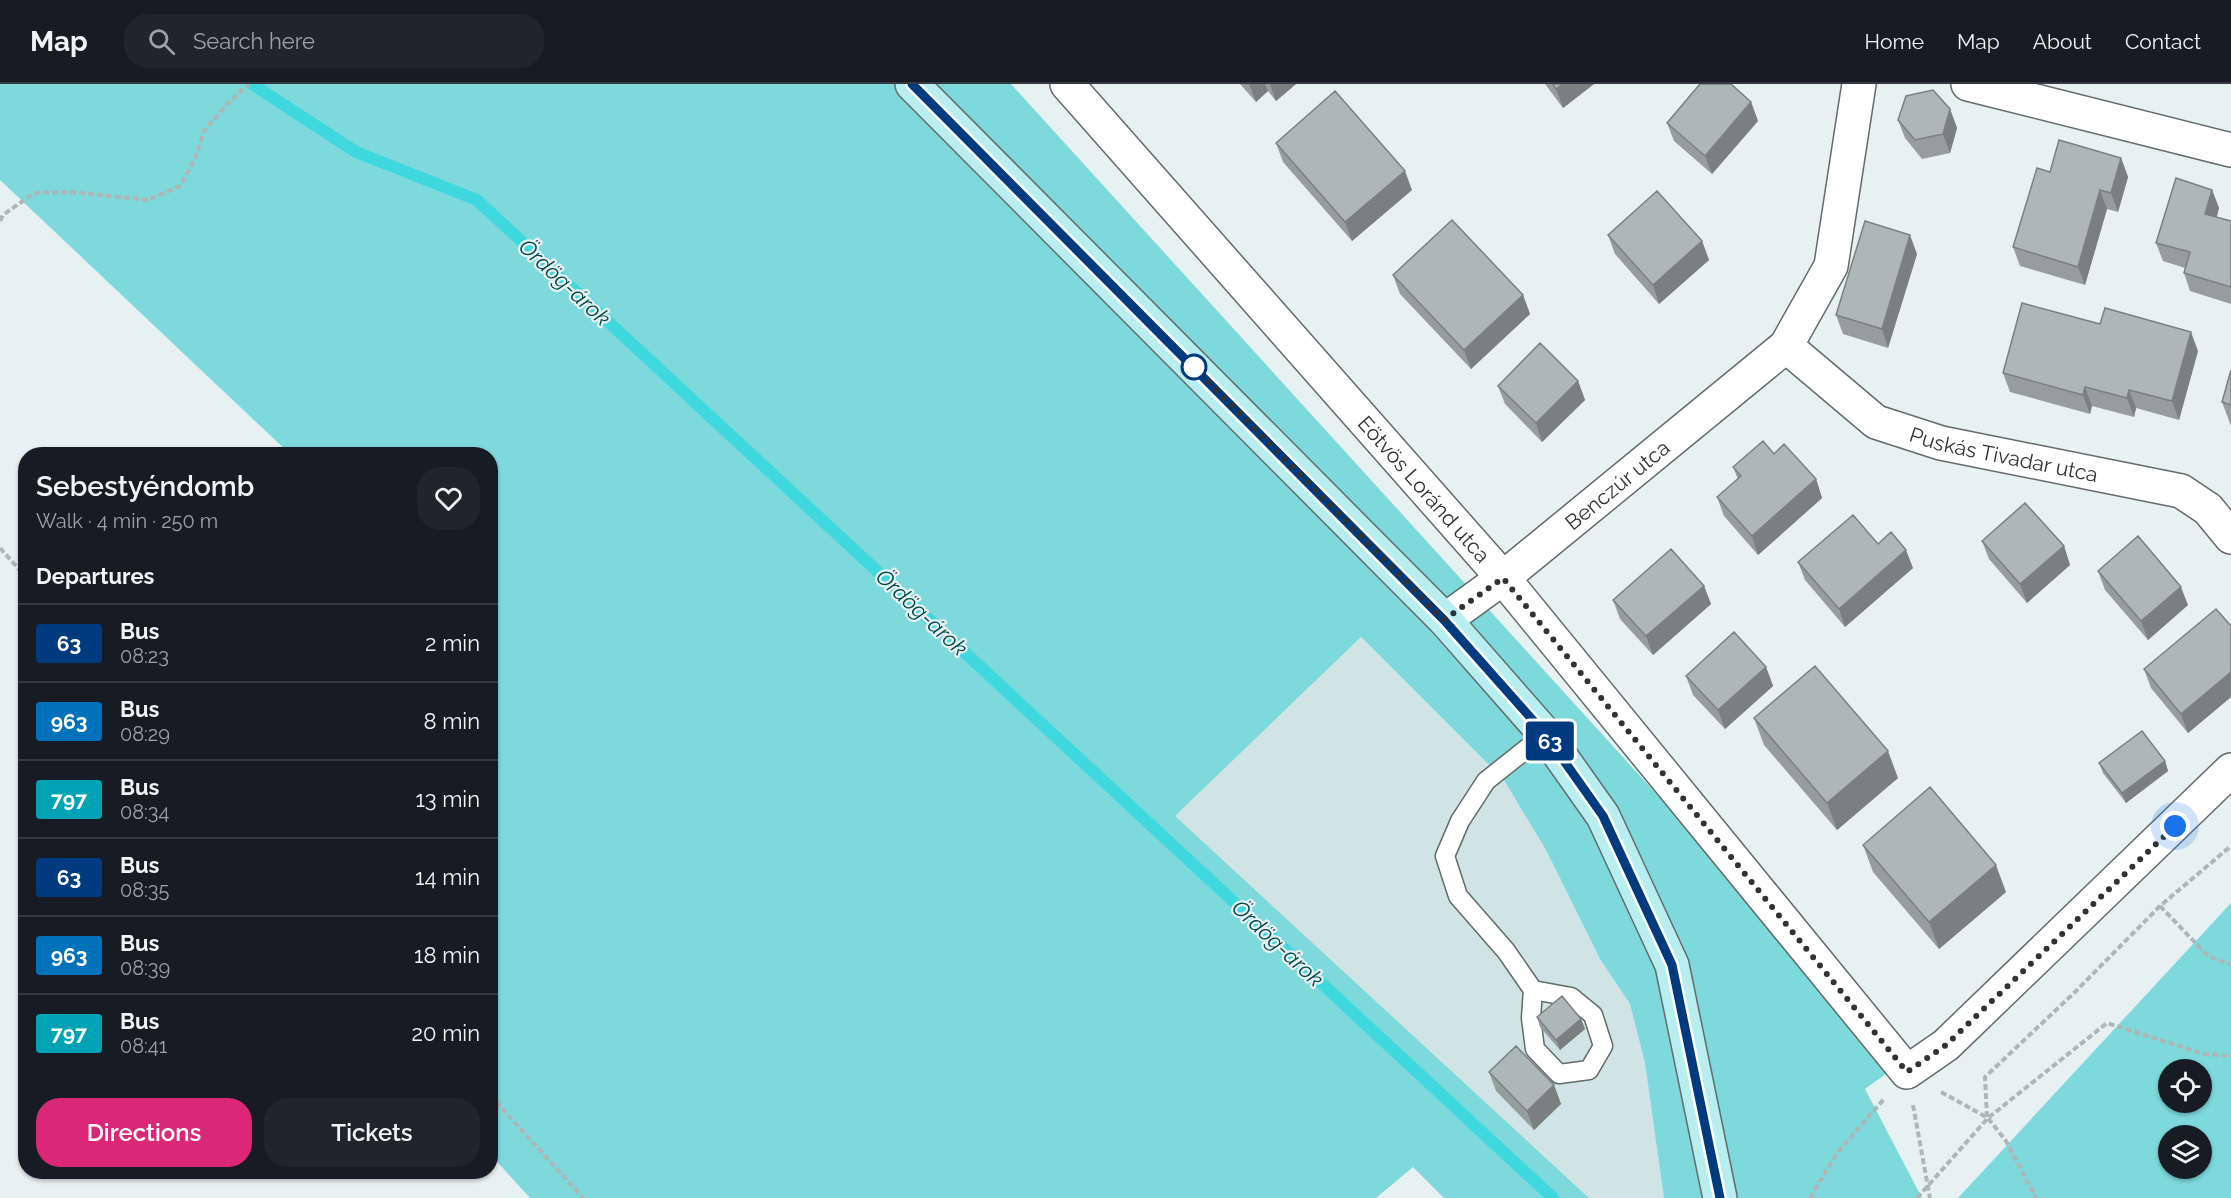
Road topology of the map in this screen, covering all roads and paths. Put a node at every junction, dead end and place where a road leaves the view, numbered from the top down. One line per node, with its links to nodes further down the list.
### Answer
1 (249, 84): 7 (path)
2 (912, 84): 13 (street)
3 (1067, 84): 12 (street, Eötvös Loránd utca)
4 (1858, 84): 8 (street)
5 (1968, 84): 6 (street)
6 (2231, 150)
7 (0, 221)
8 (1786, 346): 9 (street, Puskás Tivadar utca); 12 (street, Benczúr utca)
9 (2231, 537)
10 (0, 548): 11 (path)
11 (18, 568)
12 (1503, 578): 13 (street, Benczúr utca); 21 (street, Eötvös Loránd utca)
13 (1444, 620): 14 (street)
14 (1545, 734): 19 (lane); 26 (street)
15 (2231, 770): 21 (street)
16 (2231, 846): 17 (path)
17 (2160, 906): 18 (path); 23 (path)
18 (2231, 965)
19 (1533, 990): 19 (lane)
20 (2231, 1056): 23 (path)
21 (1907, 1072): 23 (path); 24 (path); 27 (path)
22 (498, 1104): 25 (path)
23 (1988, 1118): 24 (path); 30 (path)
24 (1928, 1186): 28 (path); 29 (path)
25 (583, 1198)
26 (1720, 1198)
27 (1810, 1198)
28 (1917, 1198)
29 (1930, 1198)
30 (2036, 1198)

